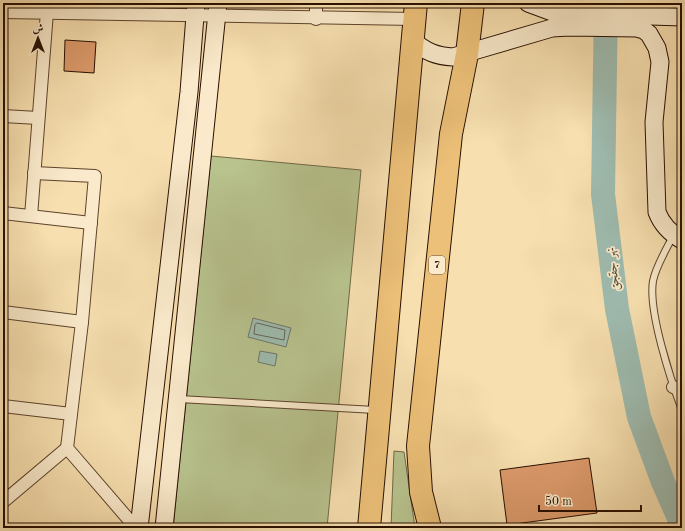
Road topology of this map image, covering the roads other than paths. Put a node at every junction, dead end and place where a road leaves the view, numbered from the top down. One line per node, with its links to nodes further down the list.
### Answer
1 (316, 3): 10 (street)
2 (473, 3): 14 (highway, 7)
3 (528, 3): 11 (street)
4 (96, 8): 5 (street); 8 (street)
5 (196, 9): 6 (street); 32 (street)
6 (218, 9): 10 (street); 25 (street)
7 (3, 12): 8 (street)
8 (47, 12): 16 (street)
9 (682, 17): 13 (street)
10 (316, 19): 12 (street)
11 (568, 20): 13 (street); 14 (street)
12 (414, 21): 14 (street); 28 (highway)
13 (636, 21): 21 (street)
14 (467, 54): 35 (highway, 7)
15 (3, 116): 16 (street)
16 (38, 118): 17 (street)
17 (34, 172): 19 (street); 20 (street)
18 (3, 213): 19 (street)
19 (31, 216): 20 (street)
20 (92, 224): 23 (street)
21 (678, 237): 24 (lane)
22 (3, 312): 23 (street)
23 (82, 322): 29 (street)
24 (678, 388): 27 (lane)
25 (177, 399): 28 (lane); 33 (street)
26 (3, 406): 29 (street)
27 (682, 410)
28 (381, 411): 34 (highway)
29 (71, 414): 30 (street)
30 (67, 448): 31 (street); 32 (street)
31 (3, 502)
32 (138, 528)
33 (164, 528)
34 (369, 528)
35 (430, 528)

